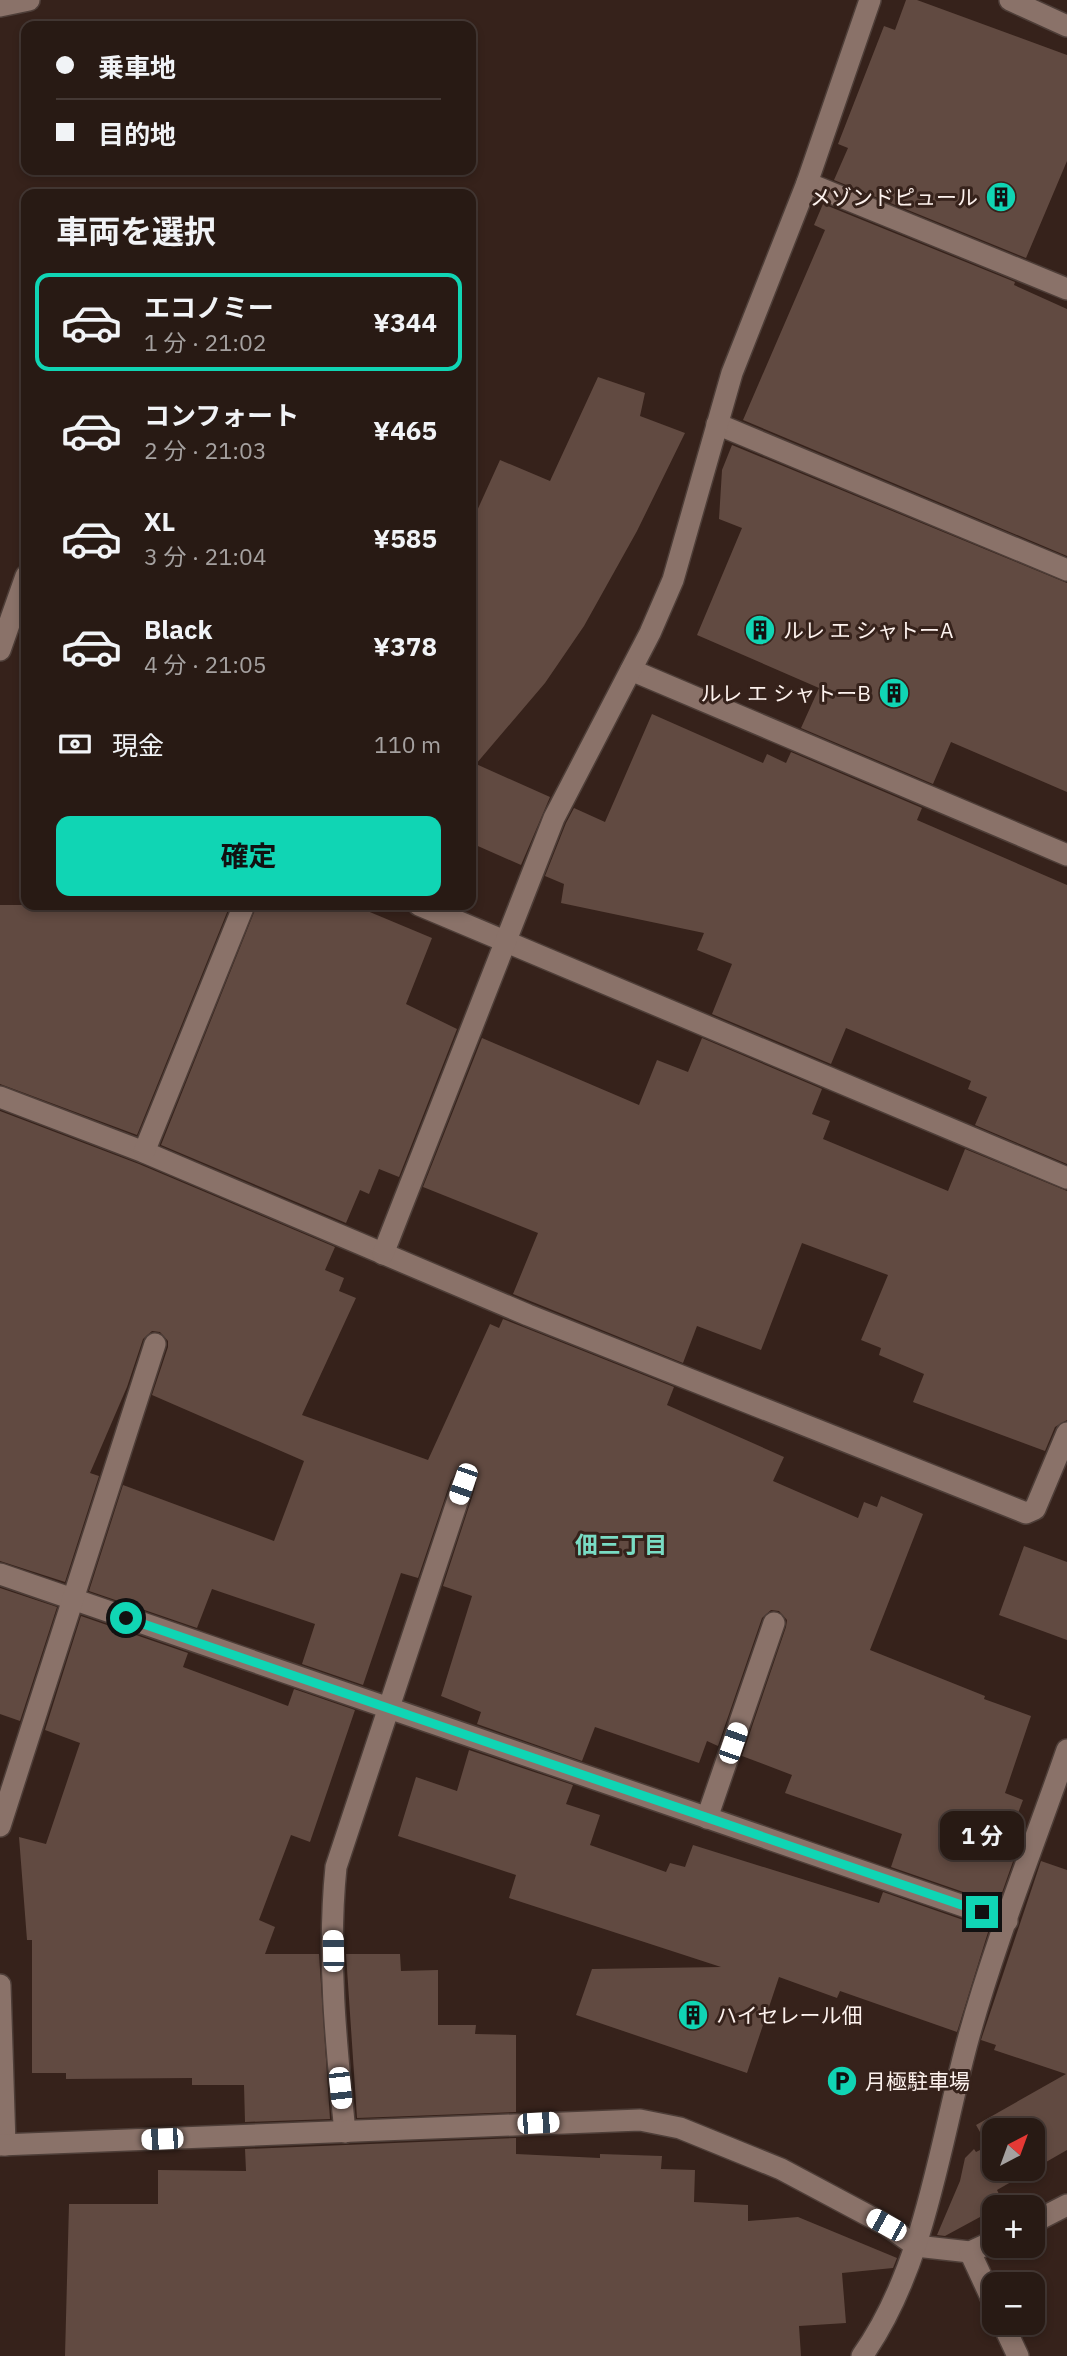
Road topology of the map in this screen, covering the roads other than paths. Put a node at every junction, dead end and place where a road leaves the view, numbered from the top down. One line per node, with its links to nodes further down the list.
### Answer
1 (29, 0): 4 (street)
2 (870, 0): 6 (street)
3 (1010, 0): 5 (street)
4 (0, 6)
5 (1067, 26)
6 (807, 183): 7 (street); 8 (street)
7 (1067, 289)
8 (717, 424): 9 (street); 12 (street)
9 (1067, 570)
10 (21, 590): 11 (street)
11 (0, 650)
12 (631, 670): 13 (street); 16 (street)
13 (1067, 855)
14 (242, 910): 18 (street)
15 (431, 910): 16 (street)
16 (506, 941): 19 (street); 20 (street)
17 (0, 1097): 18 (street)
18 (144, 1152): 20 (street)
19 (1067, 1178)
20 (383, 1254): 22 (street)
21 (155, 1344): 25 (street)
22 (1067, 1433)
23 (463, 1484): 27 (street)
24 (0, 1574): 25 (street)
25 (73, 1600): 27 (street); 30 (street)
26 (774, 1623): 29 (street)
27 (389, 1710): 29 (street); 33 (street)
28 (1067, 1750): 31 (street)
29 (707, 1818): 31 (street)
30 (0, 1826)
31 (1007, 1921): 37 (street)
32 (0, 1985): 34 (street)
33 (345, 2132): 34 (street); 37 (street)
34 (3, 2145)
35 (1067, 2205): 36 (street)
36 (1045, 2216)
37 (916, 2246): 39 (street); 42 (street)
38 (982, 2246): 39 (street)
39 (970, 2252): 40 (street)
40 (982, 2278)
41 (1008, 2335): 43 (street)
42 (862, 2356)
43 (1018, 2356)

